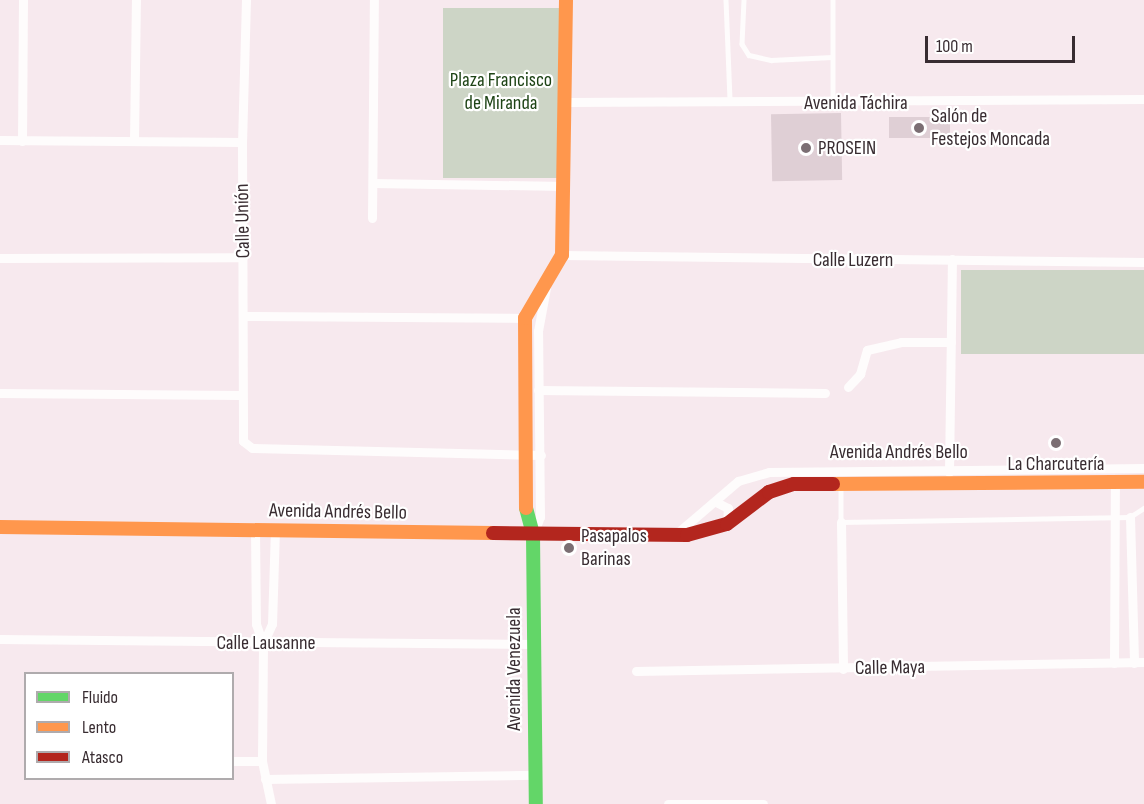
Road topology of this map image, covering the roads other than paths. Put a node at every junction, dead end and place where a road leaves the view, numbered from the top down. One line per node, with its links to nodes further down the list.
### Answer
1 (23, 0): 16 (street)
2 (136, 0): 15 (street)
3 (246, 0): 17 (street, Calle Unión)
4 (374, 0): 18 (street)
5 (566, 0): 11 (street)
6 (726, 0): 12 (lane)
7 (744, 0): 9 (lane)
8 (833, 0): 9 (lane)
9 (832, 57): 13 (lane)
10 (1144, 99): 13 (street, Avenida Táchira)
11 (568, 102): 12 (street, Avenida Táchira); 19 (street)
12 (730, 103): 13 (street, Avenida Táchira)
13 (833, 103)
14 (0, 140): 16 (street)
15 (135, 140): 16 (street); 17 (street)
16 (22, 141)
17 (242, 142): 22 (street, Calle Unión)
18 (373, 183): 19 (street); 20 (street)
19 (564, 186): 21 (street)
20 (372, 218)
21 (562, 255): 24 (street, Calle Luzern); 26 (street, Avenida Venezuela)
22 (243, 257): 23 (street); 27 (street, Calle Unión)
23 (0, 258)
24 (952, 260): 25 (street, Calle Luzern); 29 (street)
25 (1144, 262)
26 (548, 275): 28 (street, Avenida Venezuela); 31 (street, Avenida Venezuela)
27 (244, 316): 28 (street); 34 (street, Calle Unión)
28 (525, 318): 35 (street, Avenida Venezuela)
29 (951, 342): 30 (street); 38 (street)
30 (848, 387)
31 (538, 390): 33 (street); 36 (street, Avenida Venezuela)
32 (0, 393): 34 (street)
33 (825, 393)
34 (240, 395): 35 (street, Calle Unión)
35 (525, 454): 36 (street); 54 (street, Avenida Venezuela)
36 (540, 455): 54 (street, Avenida Venezuela)
37 (1144, 468): 39 (street, Avenida Andrés Bello)
38 (949, 472): 39 (street, Avenida Andrés Bello); 42 (street, Avenida Andrés Bello)
39 (1114, 476): 40 (street, Avenida Andrés Bello); 41 (street, Avenida Andrés Bello); 47 (street)
40 (1144, 482)
41 (841, 487): 48 (lane); 49 (street, Avenida Andrés Bello)
42 (716, 502): 44 (street, Avenida Andrés Bello); 49 (street)
43 (1144, 508): 46 (lane)
44 (705, 511): 53 (street); 55 (street, Avenida Andrés Bello)
45 (1144, 515): 46 (lane)
46 (1133, 516): 47 (lane); 60 (street)
47 (1116, 518): 48 (lane); 59 (street)
48 (841, 522): 61 (street)
49 (728, 524): 53 (street, Avenida Andrés Bello)
50 (0, 528): 51 (street, Avenida Andrés Bello)
51 (255, 530): 52 (street, Avenida Andrés Bello); 57 (street)
52 (275, 530): 54 (street, Avenida Andrés Bello); 57 (street)
53 (711, 530): 55 (street, Avenida Andrés Bello)
54 (532, 535): 55 (street, Avenida Andrés Bello); 58 (street, Avenida Venezuela)
55 (675, 535)
56 (0, 639): 57 (street, Calle Lausanne)
57 (263, 644): 58 (street, Calle Lausanne); 64 (street)
58 (533, 644): 65 (street, Avenida Venezuela)
59 (1114, 663): 60 (street, Calle Maya); 61 (street, Calle Maya)
60 (1139, 663)
61 (843, 669): 62 (street, Calle Maya)
62 (636, 671)
63 (234, 761): 64 (street)
64 (262, 761): 66 (street)
65 (534, 775): 66 (street); 68 (street, Avenida Venezuela)
66 (265, 779): 67 (street)
67 (271, 804)
68 (536, 804)
69 (669, 804): 70 (street)
70 (763, 804)

